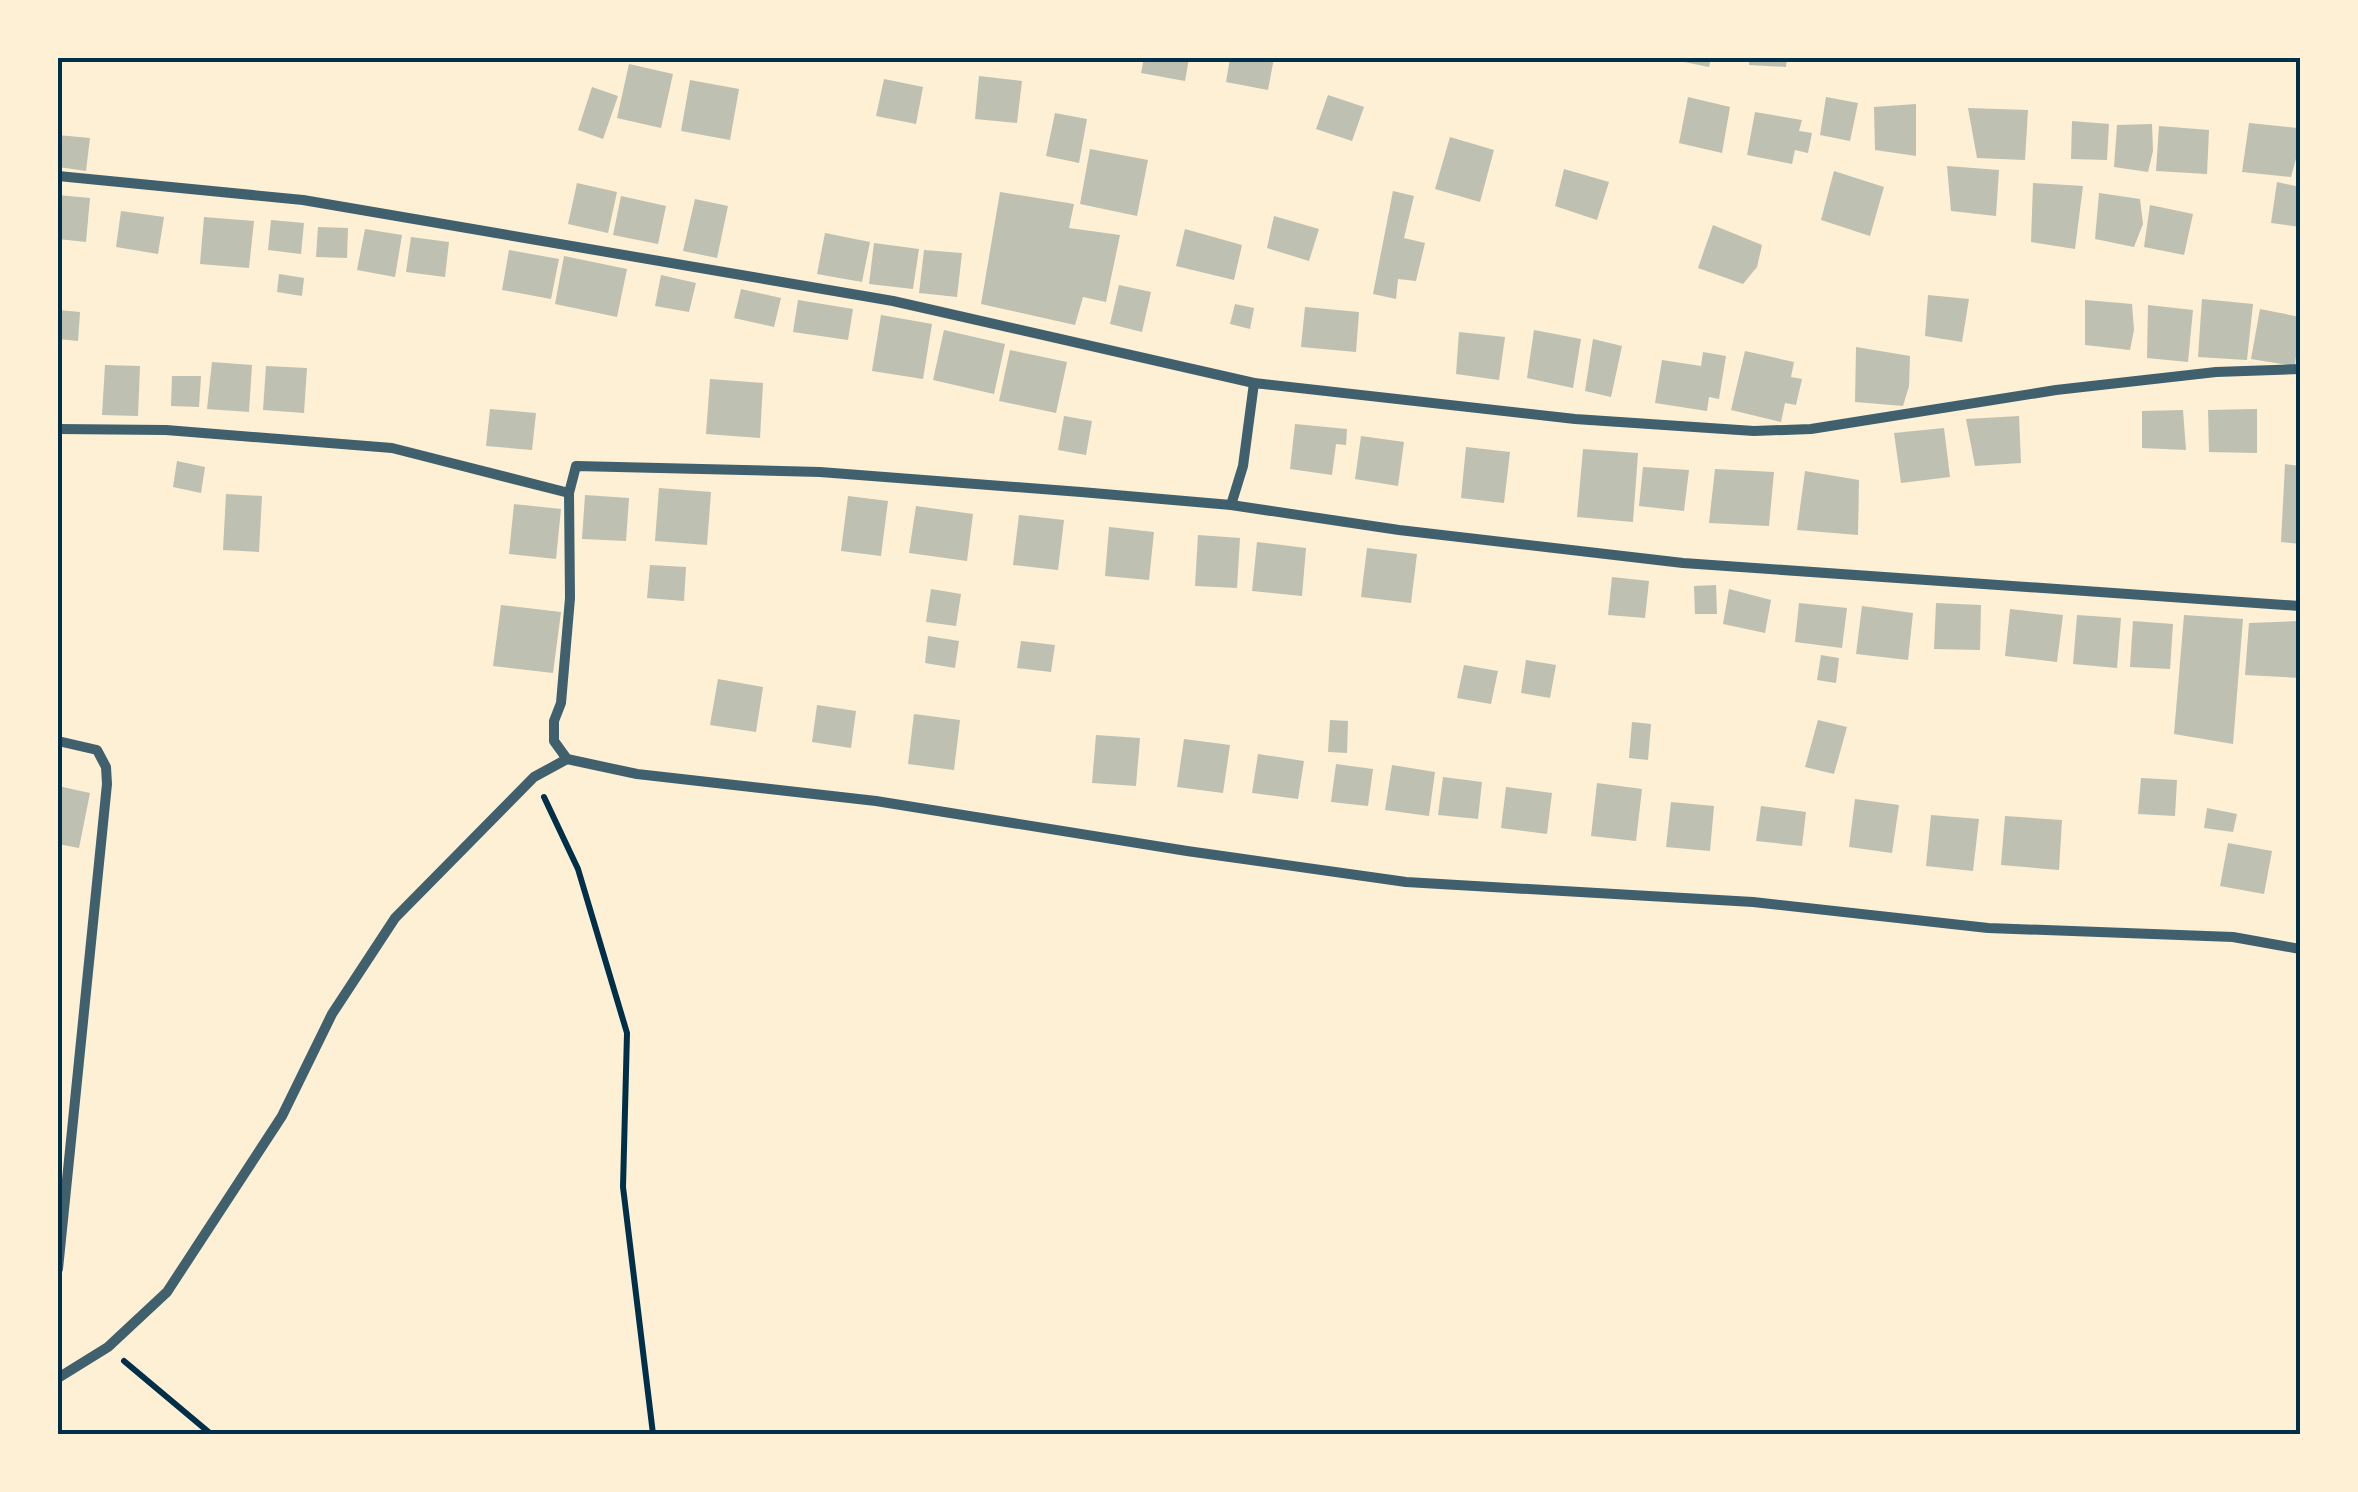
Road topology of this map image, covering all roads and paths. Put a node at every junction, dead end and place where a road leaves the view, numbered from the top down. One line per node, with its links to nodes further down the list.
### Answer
1 (58, 176): 3 (street)
2 (2300, 370): 3 (street)
3 (1254, 382): 6 (street)
4 (58, 429): 5 (street)
5 (570, 492): 6 (street); 9 (street)
6 (1231, 505): 7 (street)
7 (2300, 606)
8 (58, 741): 12 (street)
9 (567, 759): 10 (street); 11 (street)
10 (534, 777): 13 (street); 16 (path)
11 (2300, 950)
12 (58, 1269)
13 (108, 1347): 14 (street); 15 (path)
14 (58, 1378)
15 (211, 1434)
16 (653, 1434)

